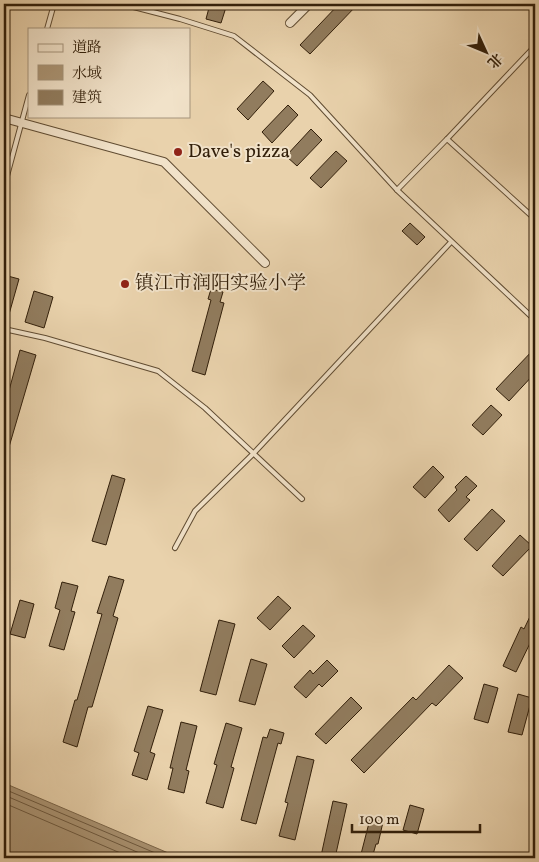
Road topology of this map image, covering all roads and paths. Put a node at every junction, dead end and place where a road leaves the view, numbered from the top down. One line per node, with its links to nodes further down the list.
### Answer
1 (54, 4): 5 (lane)
2 (122, 4): 12 (lane)
3 (308, 4): 4 (street)
4 (290, 23)
5 (47, 28)
6 (535, 46): 10 (lane)
7 (28, 98): 9 (lane)
8 (4, 118): 9 (street)
9 (21, 122): 11 (lane); 15 (street)
10 (447, 139): 12 (lane); 13 (lane)
11 (4, 187)
12 (397, 190): 14 (lane)
13 (535, 219)
14 (451, 242): 16 (lane); 18 (lane)
15 (265, 263)
16 (535, 320)
17 (4, 329): 18 (lane)
18 (253, 454): 19 (lane); 20 (lane)
19 (302, 499)
20 (175, 548)

